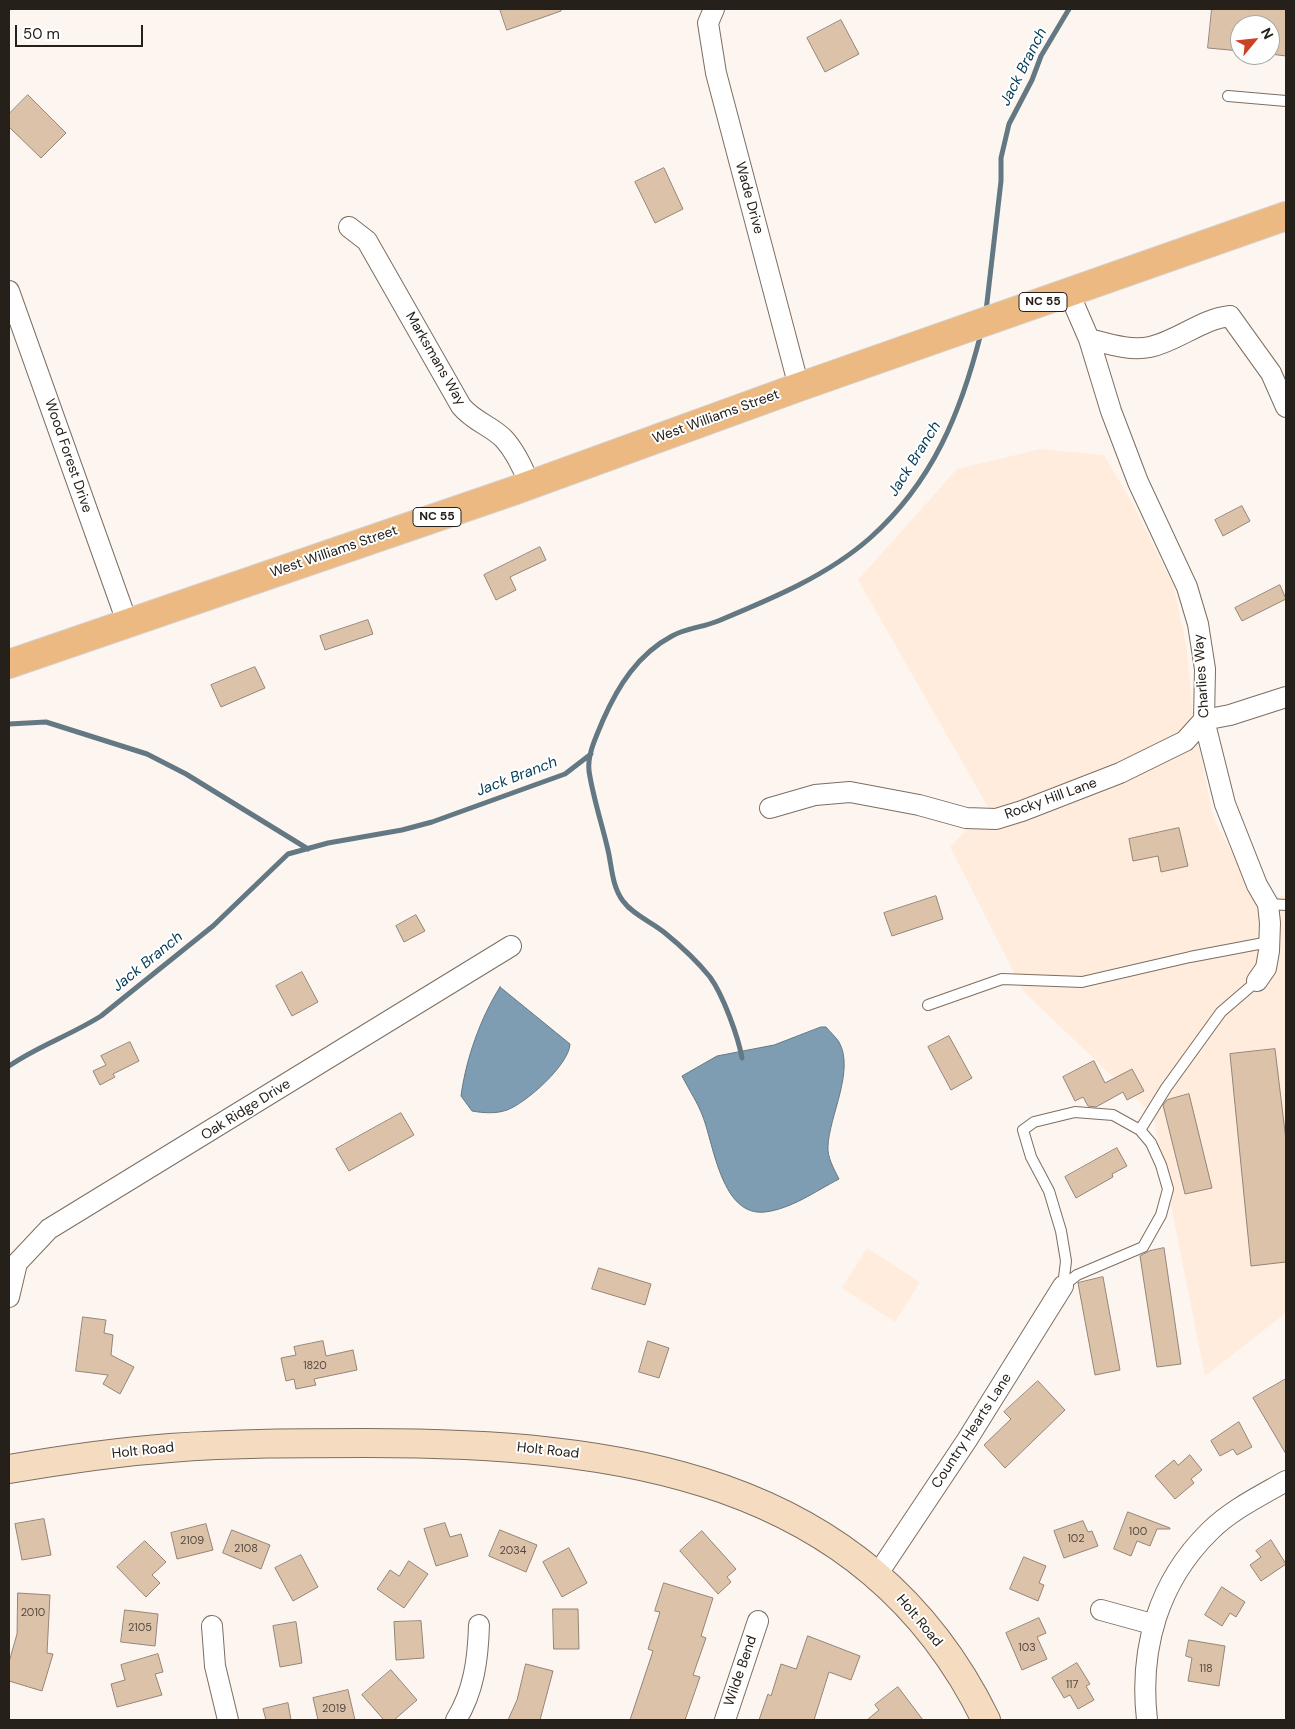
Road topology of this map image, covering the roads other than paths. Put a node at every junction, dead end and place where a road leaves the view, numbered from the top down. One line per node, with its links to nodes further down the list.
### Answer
1 (714, 9): 9 (street, Wade Drive)
2 (1228, 96): 3 (lane)
3 (1286, 101)
4 (1286, 216): 7 (main road, NC 55)
5 (349, 227): 11 (street, Marksmans Way)
6 (9, 291): 12 (street, Wood Forest Drive)
7 (1069, 293): 8 (street, Charlies Way); 9 (main road, NC 55)
8 (1089, 339): 10 (street); 15 (street, Charlies Way)
9 (799, 387): 11 (main road, West Williams Street / NC 55)
10 (1286, 406)
11 (529, 483): 12 (main road, West Williams Street / NC 55)
12 (127, 622): 13 (main road, West Williams Street / NC 55)
13 (9, 664)
14 (1286, 697): 15 (street)
15 (1204, 720): 16 (street, Rocky Hill Lane); 17 (street, Charlies Way)
16 (770, 808)
17 (1277, 905): 18 (street, Charlies Way)
18 (1269, 942): 20 (street, Charlies Way); 21 (lane)
19 (511, 946): 24 (street, Oak Ridge Drive)
20 (1257, 981): 22 (lane)
21 (928, 1005)
22 (1140, 1130): 23 (lane); 23 (lane)
23 (1064, 1286): 27 (street, Country Hearts Lane)
24 (9, 1297)
25 (9, 1469): 27 (street, Holt Road)
26 (1286, 1481): 30 (street)
27 (877, 1574): 36 (street, Holt Road)
28 (1101, 1610): 30 (street)
29 (758, 1621): 35 (street, Wilde Bend)
30 (1152, 1624): 37 (street)
31 (212, 1626): 33 (street)
32 (479, 1626): 34 (street)
33 (228, 1720)
34 (456, 1720)
35 (725, 1720)
36 (986, 1720)
37 (1146, 1720)

